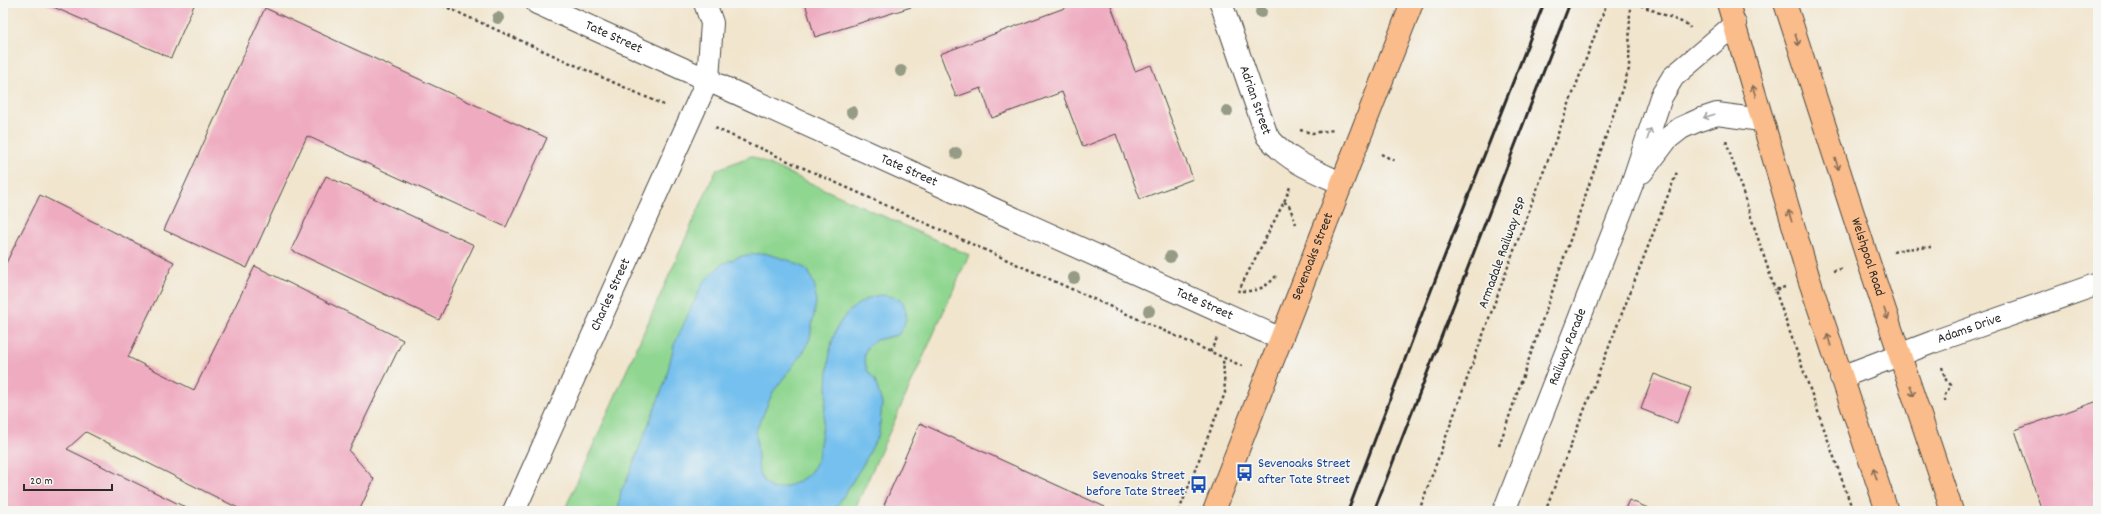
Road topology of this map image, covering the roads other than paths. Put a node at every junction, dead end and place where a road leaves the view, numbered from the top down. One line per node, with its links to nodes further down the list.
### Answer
1 (537, 3): 8 (street, Tate Street)
2 (705, 3): 8 (street)
3 (1221, 3): 10 (street, Adrian Street)
4 (1412, 3): 10 (main road, Sevenoaks Street)
5 (1728, 3): 7 (main road)
6 (1785, 3): 14 (main road, Welshpool Road, one-way to 14)
7 (1735, 24): 9 (main road, one-way to 7); 11 (street, Railway Parade, one-way to 7)
8 (708, 79): 13 (street, Tate Street); 16 (street, Charles Street)
9 (1761, 120): 11 (street, Railway Parade, one-way to 11); 15 (main road, one-way to 9)
10 (1341, 183): 13 (main road, Sevenoaks Street)
11 (1632, 184): 18 (street, Railway Parade)
12 (2098, 284): 14 (street, Adams Drive)
13 (1281, 339): 17 (main road, Sevenoaks Street)
14 (1900, 354): 15 (street, Adams Drive); 20 (main road, Welshpool Road, one-way to 20)
15 (1841, 377): 19 (main road, one-way to 15)
16 (514, 511)
17 (1214, 511)
18 (1504, 511)
19 (1887, 511)
20 (1952, 511)

